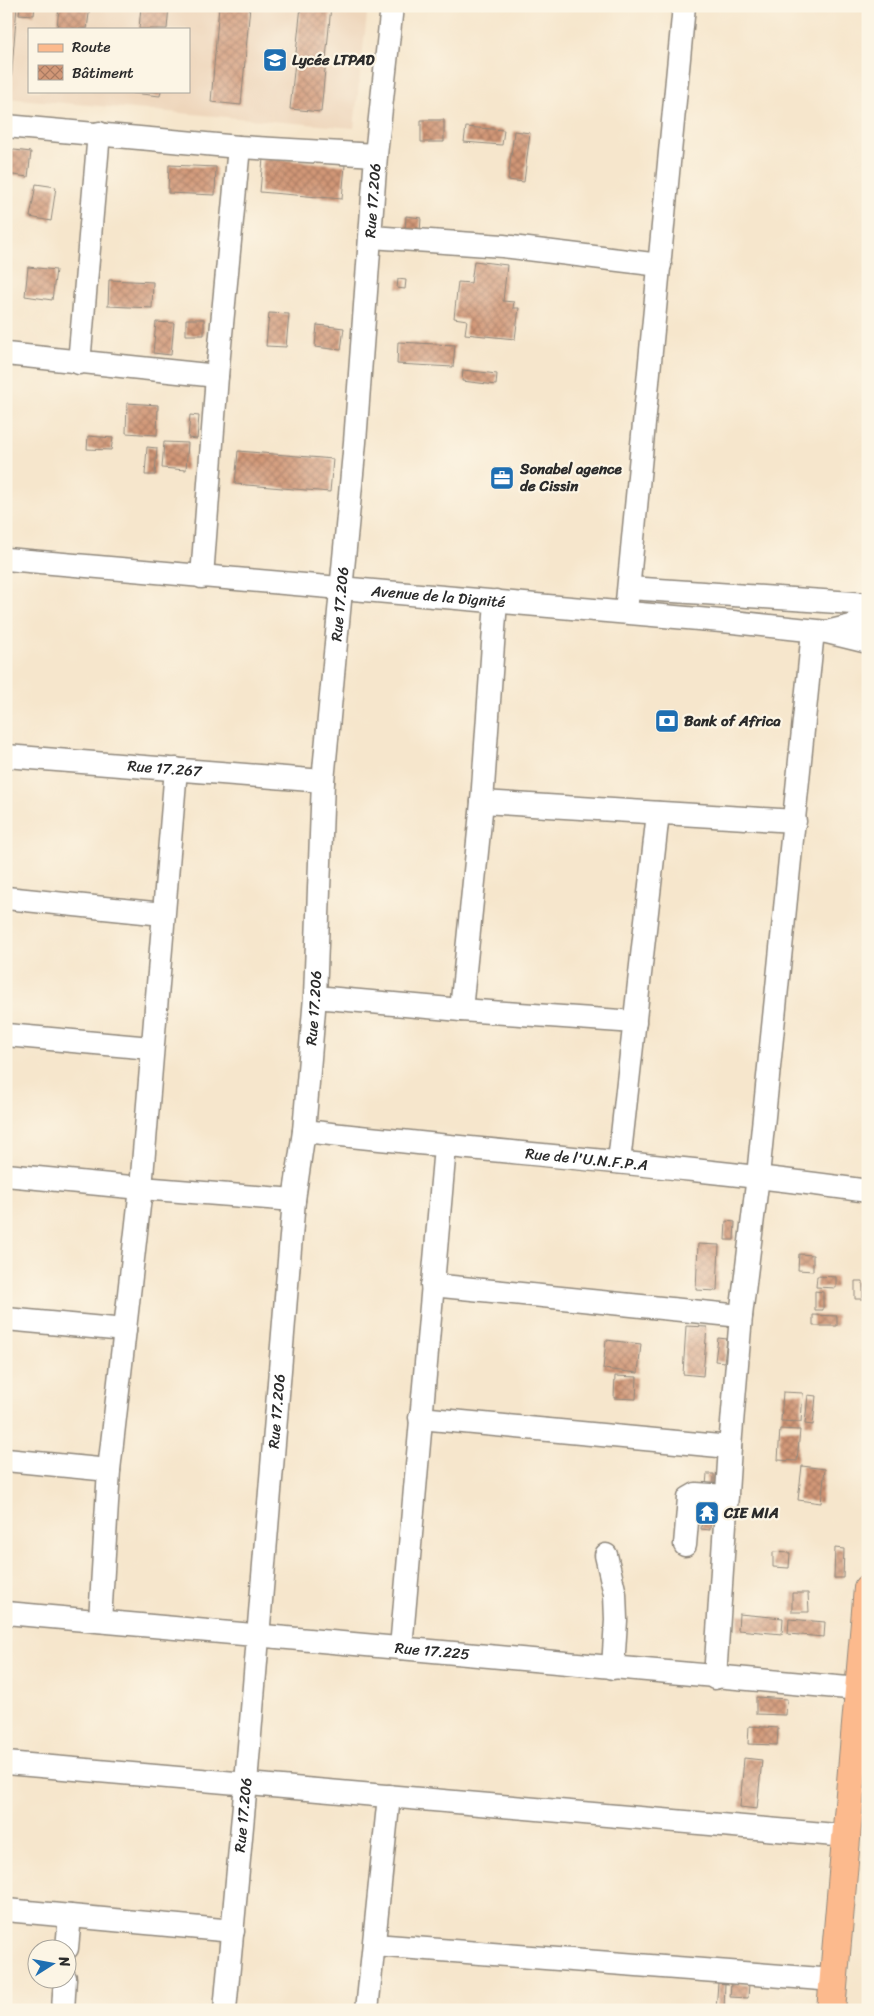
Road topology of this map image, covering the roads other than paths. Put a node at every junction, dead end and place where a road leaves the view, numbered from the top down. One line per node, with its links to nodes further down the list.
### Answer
1 (392, 6): 6 (street, Rue 17.206)
2 (684, 6): 8 (street)
3 (6, 126): 4 (street)
4 (99, 133): 5 (street); 10 (street)
5 (239, 147): 6 (street); 11 (street)
6 (376, 155): 7 (street, Rue 17.206)
7 (371, 237): 8 (street); 15 (street, Rue 17.206)
8 (660, 265): 14 (street)
9 (6, 354): 10 (street)
10 (79, 363): 11 (street)
11 (217, 376): 13 (street)
12 (6, 559): 13 (street, Avenue de la Dignité)
13 (202, 577): 15 (street, Avenue de la Dignité)
14 (629, 588): 17 (street); 18 (street)
15 (340, 589): 16 (street, Avenue de la Dignité); 24 (street, Rue 17.206)
16 (496, 601): 18 (street, Avenue de la Dignité); 25 (street)
17 (868, 604)
18 (626, 612): 20 (street, Avenue de la Dignité)
19 (868, 622): 20 (street)
20 (820, 631): 21 (street, Avenue de la Dignité); 27 (street)
21 (868, 642)
22 (6, 756): 23 (street, Rue 17.267)
23 (176, 769): 24 (street, Rue 17.267); 29 (street)
24 (323, 781): 30 (street, Rue 17.206)
25 (482, 802): 26 (street); 31 (street)
26 (658, 813): 27 (street); 32 (street)
27 (795, 821): 39 (street)
28 (6, 898): 29 (street)
29 (163, 914): 34 (street)
30 (315, 997): 31 (street); 35 (street, Rue 17.206)
31 (462, 1010): 32 (street)
32 (635, 1022): 37 (street)
33 (6, 1035): 34 (street)
34 (152, 1048): 40 (street)
35 (304, 1131): 36 (street, Rue de l'U.N.F.P.A); 42 (street, Rue 17.206)
36 (445, 1147): 37 (street, Rue de l'U.N.F.P.A); 43 (street)
37 (619, 1162): 39 (street, Rue de l'U.N.F.P.A)
38 (6, 1175): 40 (street)
39 (758, 1176): 41 (street, Rue de l'U.N.F.P.A); 44 (street)
40 (141, 1188): 42 (street); 46 (street)
41 (868, 1191)
42 (294, 1200): 57 (street, Rue 17.206)
43 (432, 1284): 44 (street); 47 (street)
44 (741, 1316): 48 (street)
45 (6, 1319): 46 (street)
46 (125, 1330): 50 (street)
47 (420, 1418): 48 (street); 58 (street)
48 (730, 1448): 51 (street)
49 (6, 1460): 50 (street)
50 (109, 1470): 56 (street)
51 (727, 1496): 52 (street); 60 (street)
52 (685, 1544)
53 (606, 1556): 59 (street)
54 (868, 1588): 61 (main road)
55 (6, 1613): 56 (street, Rue 17.225)
56 (100, 1621): 57 (street, Rue 17.225)
57 (259, 1636): 58 (street, Rue 17.225); 63 (street, Rue 17.206)
58 (401, 1648): 59 (street, Rue 17.225)
59 (613, 1668): 60 (street, Rue 17.225)
60 (716, 1678): 61 (street, Rue 17.225)
61 (858, 1689): 66 (main road)
62 (6, 1763): 63 (street)
63 (246, 1784): 65 (street); 69 (street, Rue 17.206)
64 (868, 1792): 78 (main road)
65 (390, 1796): 66 (street); 71 (street)
66 (846, 1836): 72 (main road)
67 (6, 1910): 68 (street)
68 (70, 1916): 69 (street); 70 (street)
69 (233, 1931): 75 (street, Rue 17.206)
70 (69, 1938)
71 (374, 1945): 72 (street); 76 (street)
72 (834, 1980): 77 (main road)
73 (64, 1988): 74 (street)
74 (63, 2010)
75 (225, 2010)
76 (366, 2010)
77 (831, 2010)
78 (848, 2010)

